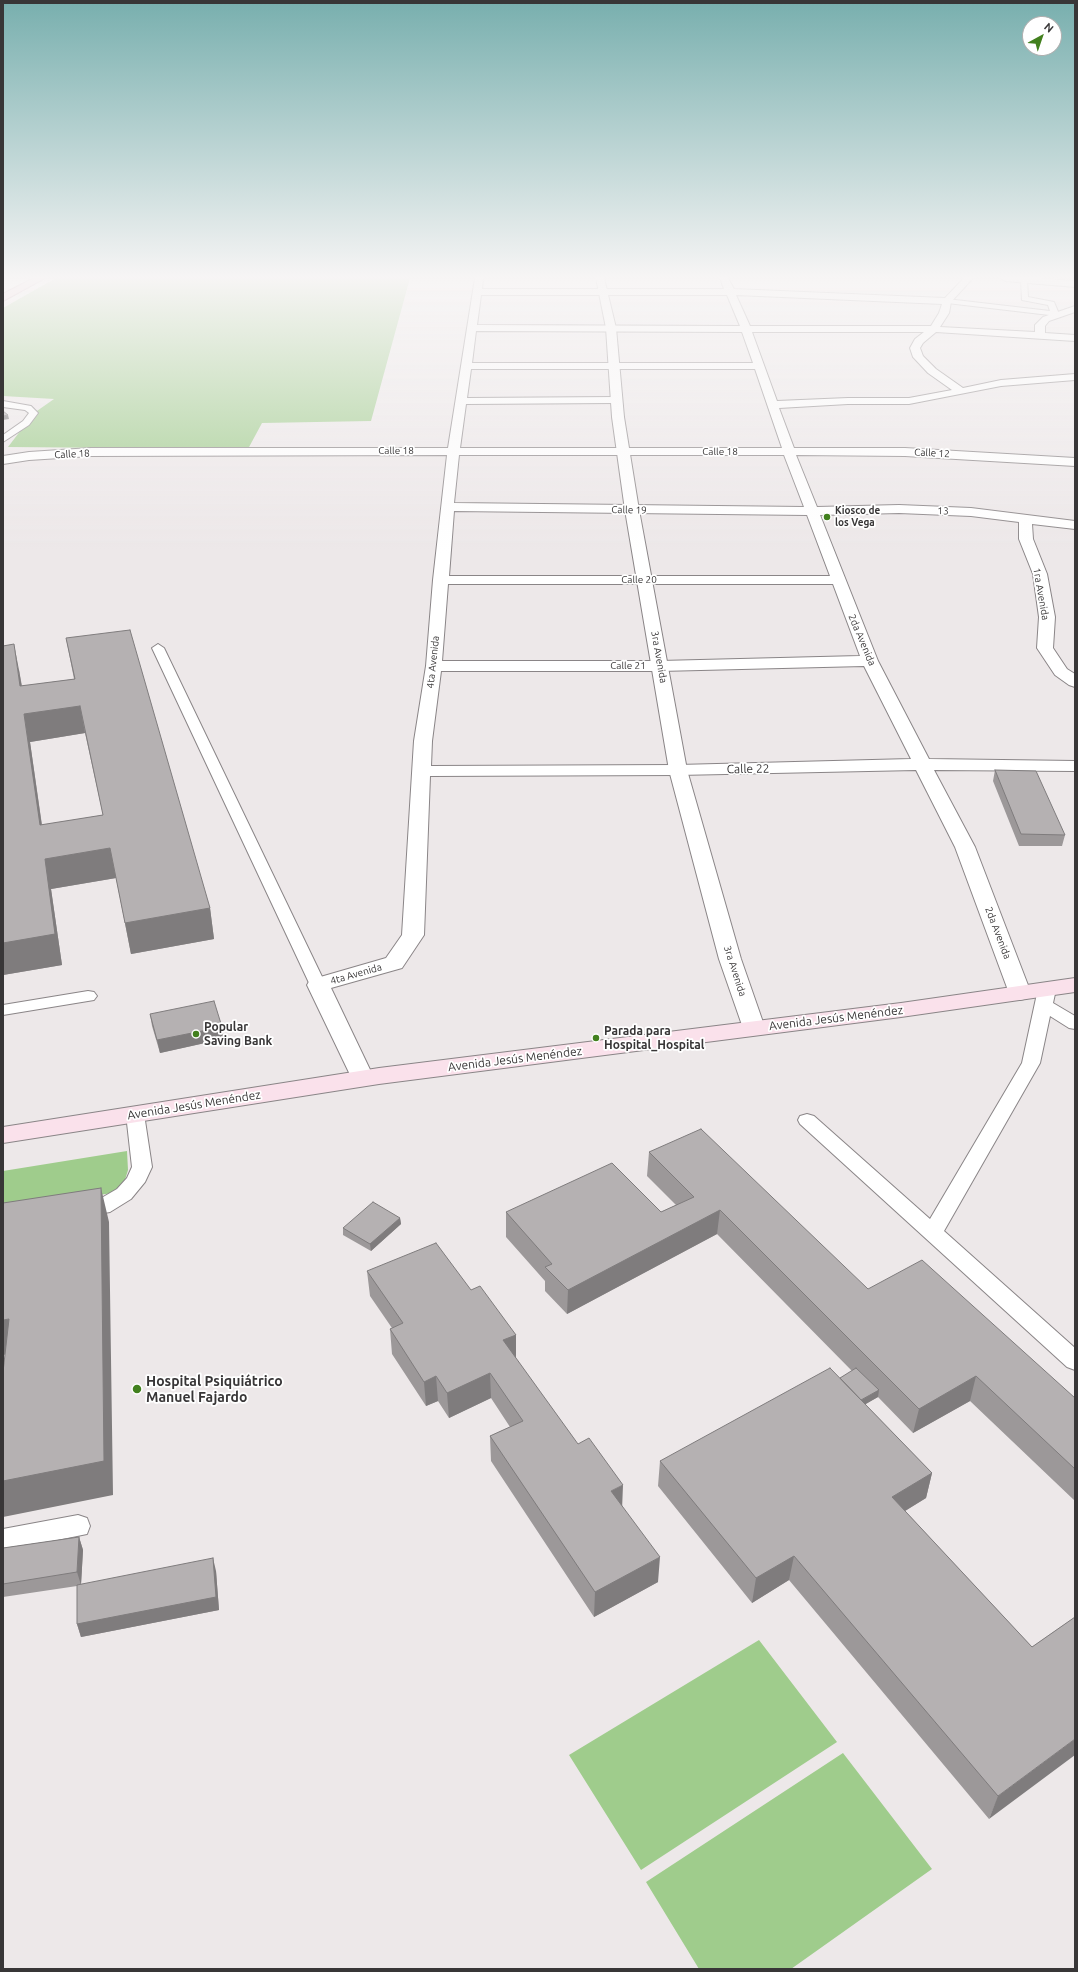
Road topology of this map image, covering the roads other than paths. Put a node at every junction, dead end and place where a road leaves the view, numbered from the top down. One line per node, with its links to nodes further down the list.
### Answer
1 (465, 370): 8 (street, 4ta Avenida)
2 (613, 370): 7 (street, 3ra Avenida)
3 (759, 370): 10 (street, 2da Avenida)
4 (931, 370): 6 (street)
5 (1075, 377): 6 (street)
6 (960, 391): 10 (street)
7 (616, 400): 8 (street); 12 (street, 3ra Avenida)
8 (461, 402): 13 (street, 4ta Avenida)
9 (3, 404): 11 (lane)
10 (772, 405): 14 (street, 2da Avenida)
11 (3, 439)
12 (623, 451): 13 (street, Calle 18); 14 (street, Calle 18); 18 (street, 3ra Avenida)
13 (453, 452): 15 (street, Calle 18); 17 (street, 4ta Avenida)
14 (789, 452): 16 (street, Calle 12); 19 (street, 2da Avenida)
15 (3, 460)
16 (1075, 462)
17 (448, 507): 18 (street, Calle 19); 22 (street, 4ta Avenida)
18 (632, 510): 19 (street, Calle 19); 23 (street, 3ra Avenida)
19 (811, 511): 20 (street, 13); 24 (street, 2da Avenida)
20 (1025, 518): 21 (street, 13); 29 (street, 1ra Avenida)
21 (1075, 525)
22 (440, 580): 23 (street, Calle 20); 27 (street, 4ta Avenida)
23 (645, 580): 24 (street, Calle 20); 28 (street, 3ra Avenida)
24 (837, 580): 26 (street, 2da Avenida)
25 (158, 648): 34 (lane)
26 (870, 661): 28 (street, Calle 21); 30 (street, 2da Avenida)
27 (434, 666): 28 (street, Calle 21); 33 (street, 4ta Avenida)
28 (660, 666): 32 (street, 3ra Avenida)
29 (1075, 682)
30 (923, 764): 31 (street, Calle 22); 32 (street, Calle 22); 36 (street, 2da Avenida)
31 (1075, 766)
32 (678, 770): 33 (street, Calle 22); 41 (street, 3ra Avenida)
33 (422, 771): 34 (street, 4ta Avenida)
34 (318, 985): 42 (street)
35 (1075, 985): 38 (main road, Avenida Jesús Menéndez)
36 (1020, 993): 38 (main road, Avenida Jesús Menéndez); 41 (main road, Avenida Jesús Menéndez)
37 (88, 996): 39 (lane)
38 (1046, 997): 40 (lane); 47 (lane)
39 (3, 1010)
40 (1075, 1024)
41 (754, 1028): 42 (main road, Avenida Jesús Menéndez)
42 (362, 1078): 43 (main road, Avenida Jesús Menéndez)
43 (135, 1114): 45 (main road, Avenida Jesús Menéndez); 46 (lane)
44 (807, 1120): 47 (lane)
45 (3, 1135)
46 (65, 1213)
47 (933, 1232): 48 (lane)
48 (1075, 1361)
49 (78, 1526): 50 (lane)
50 (3, 1540)

